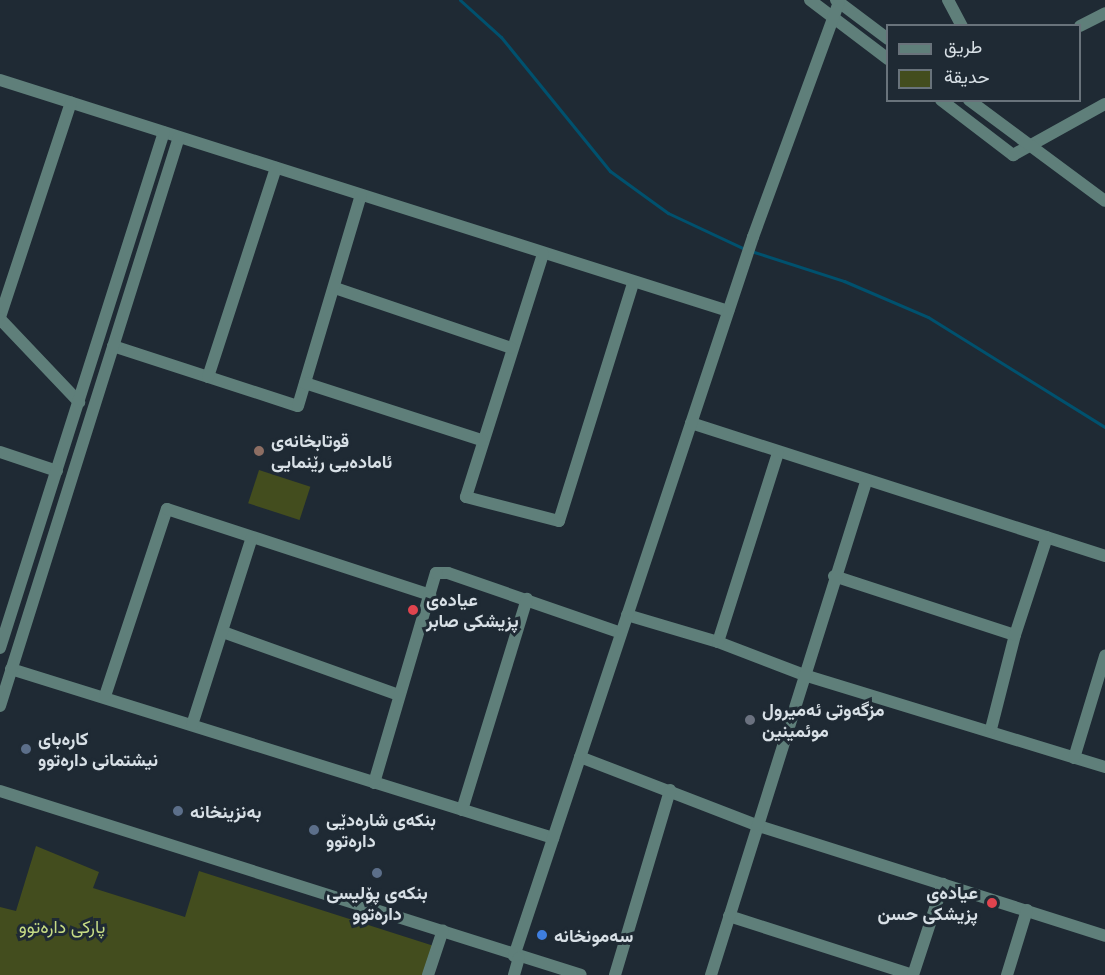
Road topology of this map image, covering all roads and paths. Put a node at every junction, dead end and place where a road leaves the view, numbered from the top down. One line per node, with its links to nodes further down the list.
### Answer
1 (810, 0): 5 (street)
2 (837, 1): 5 (street); 8 (street)
3 (952, 2): 6 (street)
4 (1105, 13): 7 (street)
5 (833, 18): 9 (street); 26 (street)
6 (961, 24)
7 (1081, 25)
8 (886, 38)
9 (886, 58)
10 (0, 80): 11 (street)
11 (71, 102): 17 (street); 27 (street)
12 (945, 102): 19 (street)
13 (971, 102): 16 (street)
14 (989, 102): 16 (street)
15 (1105, 104): 19 (street)
16 (986, 114): 19 (street)
17 (164, 132): 18 (street); 32 (street)
18 (179, 137): 20 (street); 28 (street)
19 (1029, 146): 22 (street)
20 (276, 168): 21 (street); 30 (street)
21 (361, 195): 23 (street); 25 (street)
22 (1105, 201)
23 (543, 254): 24 (street); 29 (street)
24 (633, 283): 26 (street); 34 (street)
25 (334, 288): 29 (street); 31 (street)
26 (728, 311): 33 (street)
27 (0, 318): 32 (street)
28 (113, 346): 30 (street); 52 (street)
29 (511, 348): 34 (street)
30 (208, 377): 31 (street)
31 (305, 383): 34 (street)
32 (79, 402): 37 (street)
33 (691, 423): 36 (street); 45 (street)
34 (483, 440)
35 (0, 452): 37 (street)
36 (778, 453): 38 (street); 49 (street)
37 (57, 471): 50 (street)
38 (866, 482): 40 (street); 42 (street)
39 (252, 537): 43 (street); 46 (street); 55 (street)
40 (1047, 537): 41 (street); 48 (street)
41 (1105, 556)
42 (834, 576): 48 (street); 53 (street)
43 (430, 595): 44 (street); 54 (street)
44 (527, 599): 47 (street); 65 (street)
45 (627, 615): 47 (street); 49 (street)
46 (223, 632): 54 (street); 57 (street)
47 (621, 633): 59 (street)
48 (1015, 635): 58 (street)
49 (718, 642): 53 (street)
50 (0, 648)
51 (1105, 656): 60 (street)
52 (11, 669): 55 (street); 56 (street)
53 (804, 675): 58 (street); 66 (street)
54 (399, 694): 62 (street)
55 (105, 696): 57 (street)
56 (0, 706)
57 (192, 725): 62 (street)
58 (991, 729): 60 (street)
59 (580, 757): 63 (street); 67 (street)
60 (1074, 758): 61 (street)
61 (1105, 767)
62 (374, 783): 65 (street)
63 (670, 790): 66 (street); 77 (street)
64 (0, 792): 71 (street)
65 (462, 810): 67 (street)
66 (759, 826): 68 (street); 70 (street)
67 (553, 838): 73 (street)
68 (944, 884): 69 (street); 79 (street)
69 (1028, 910): 72 (street); 80 (street)
70 (729, 916): 78 (street); 79 (street)
71 (443, 930): 73 (street); 74 (street)
72 (1105, 936)
73 (517, 957): 75 (street); 76 (street)
74 (428, 975)
75 (514, 975)
76 (581, 975)
77 (615, 975)
78 (711, 975)
79 (913, 975)
80 (1007, 975)

